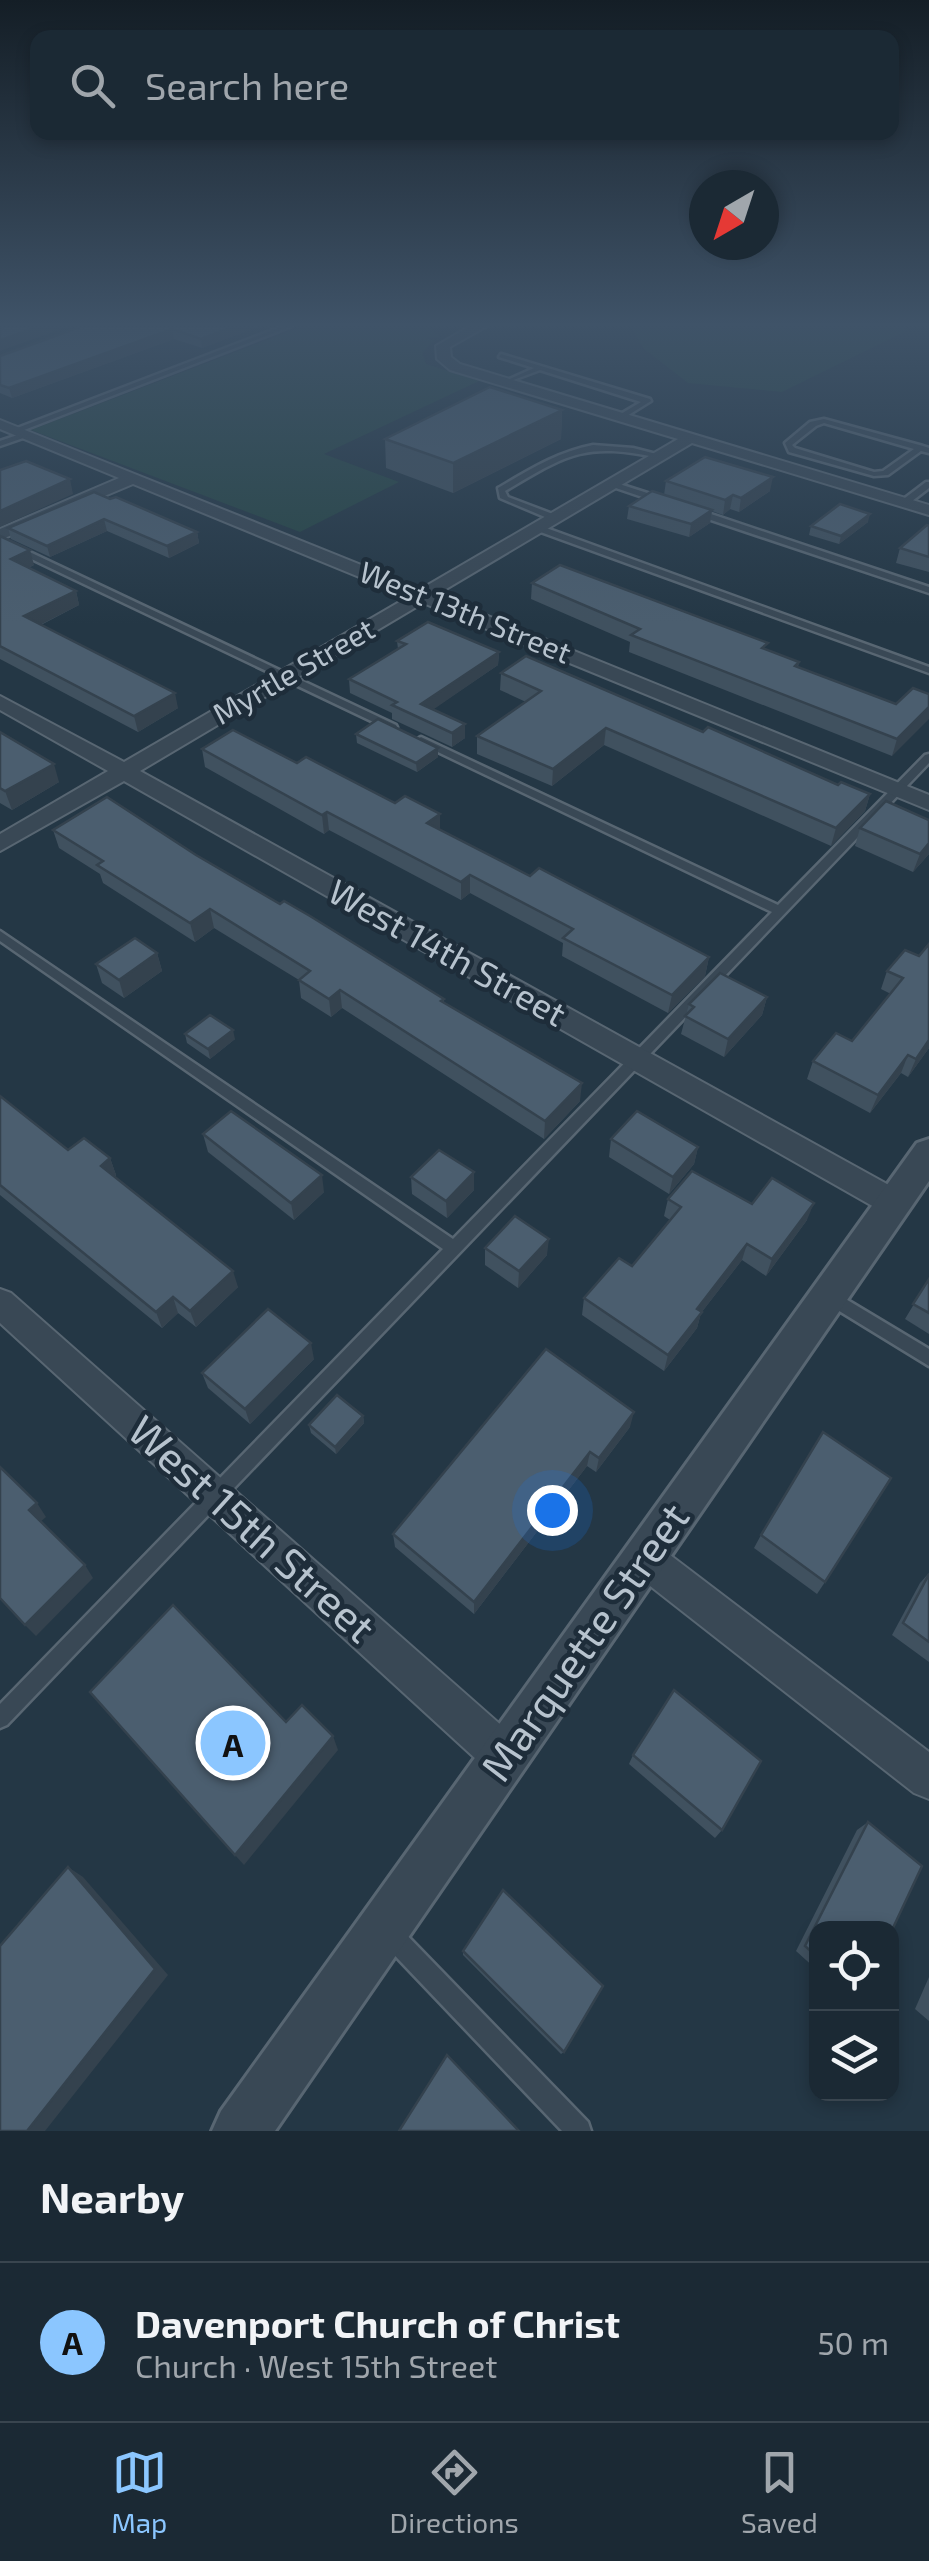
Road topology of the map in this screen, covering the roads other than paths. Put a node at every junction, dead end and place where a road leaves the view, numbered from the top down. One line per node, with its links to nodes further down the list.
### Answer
1 (650, 425): 5 (street)
2 (810, 425): 7 (lane)
3 (840, 425): 7 (lane)
4 (14, 429): 6 (lane); 9 (street, West 13th Street)
5 (691, 438): 8 (street, Myrtle Street); 13 (street)
6 (0, 444)
7 (925, 449)
8 (660, 456): 10 (street, Myrtle Street); 16 (lane)
9 (134, 478): 17 (street); 19 (street, West 13th Street)
10 (613, 484): 12 (lane); 16 (street, Myrtle Street)
11 (929, 484): 13 (lane)
12 (668, 503)
13 (904, 503): 15 (street)
14 (687, 509): 18 (lane)
15 (929, 510)
16 (547, 523): 19 (street, Myrtle Street); 20 (lane)
17 (0, 538): 21 (lane)
18 (929, 590)
19 (422, 596): 21 (street, Myrtle Street); 25 (street, West 13th Street)
20 (929, 670)
21 (286, 676): 24 (street, Myrtle Street); 28 (lane)
22 (0, 702): 24 (street, West 14th Street)
23 (929, 758): 25 (lane)
24 (124, 772): 27 (street, Myrtle Street); 30 (street, West 14th Street)
25 (898, 790): 26 (street, West 13th Street); 28 (lane)
26 (929, 803)
27 (0, 844)
28 (780, 911): 30 (lane)
29 (0, 935): 33 (lane)
30 (637, 1059): 32 (street, West 14th Street); 33 (lane)
31 (929, 1154): 32 (street, Marquette Street)
32 (894, 1204): 34 (street, Marquette Street)
33 (454, 1248): 37 (lane)
34 (829, 1296): 36 (lane); 38 (street, Marquette Street)
35 (0, 1302): 37 (street, West 15th Street)
36 (929, 1358)
37 (215, 1496): 39 (lane); 40 (street, West 15th Street)
38 (644, 1558): 40 (street, Marquette Street); 41 (street)
39 (0, 1718)
40 (504, 1756): 42 (street, Marquette Street)
41 (929, 1778)
42 (384, 1928): 43 (street, Marquette Street); 44 (lane)
43 (241, 2131)
44 (579, 2131)

